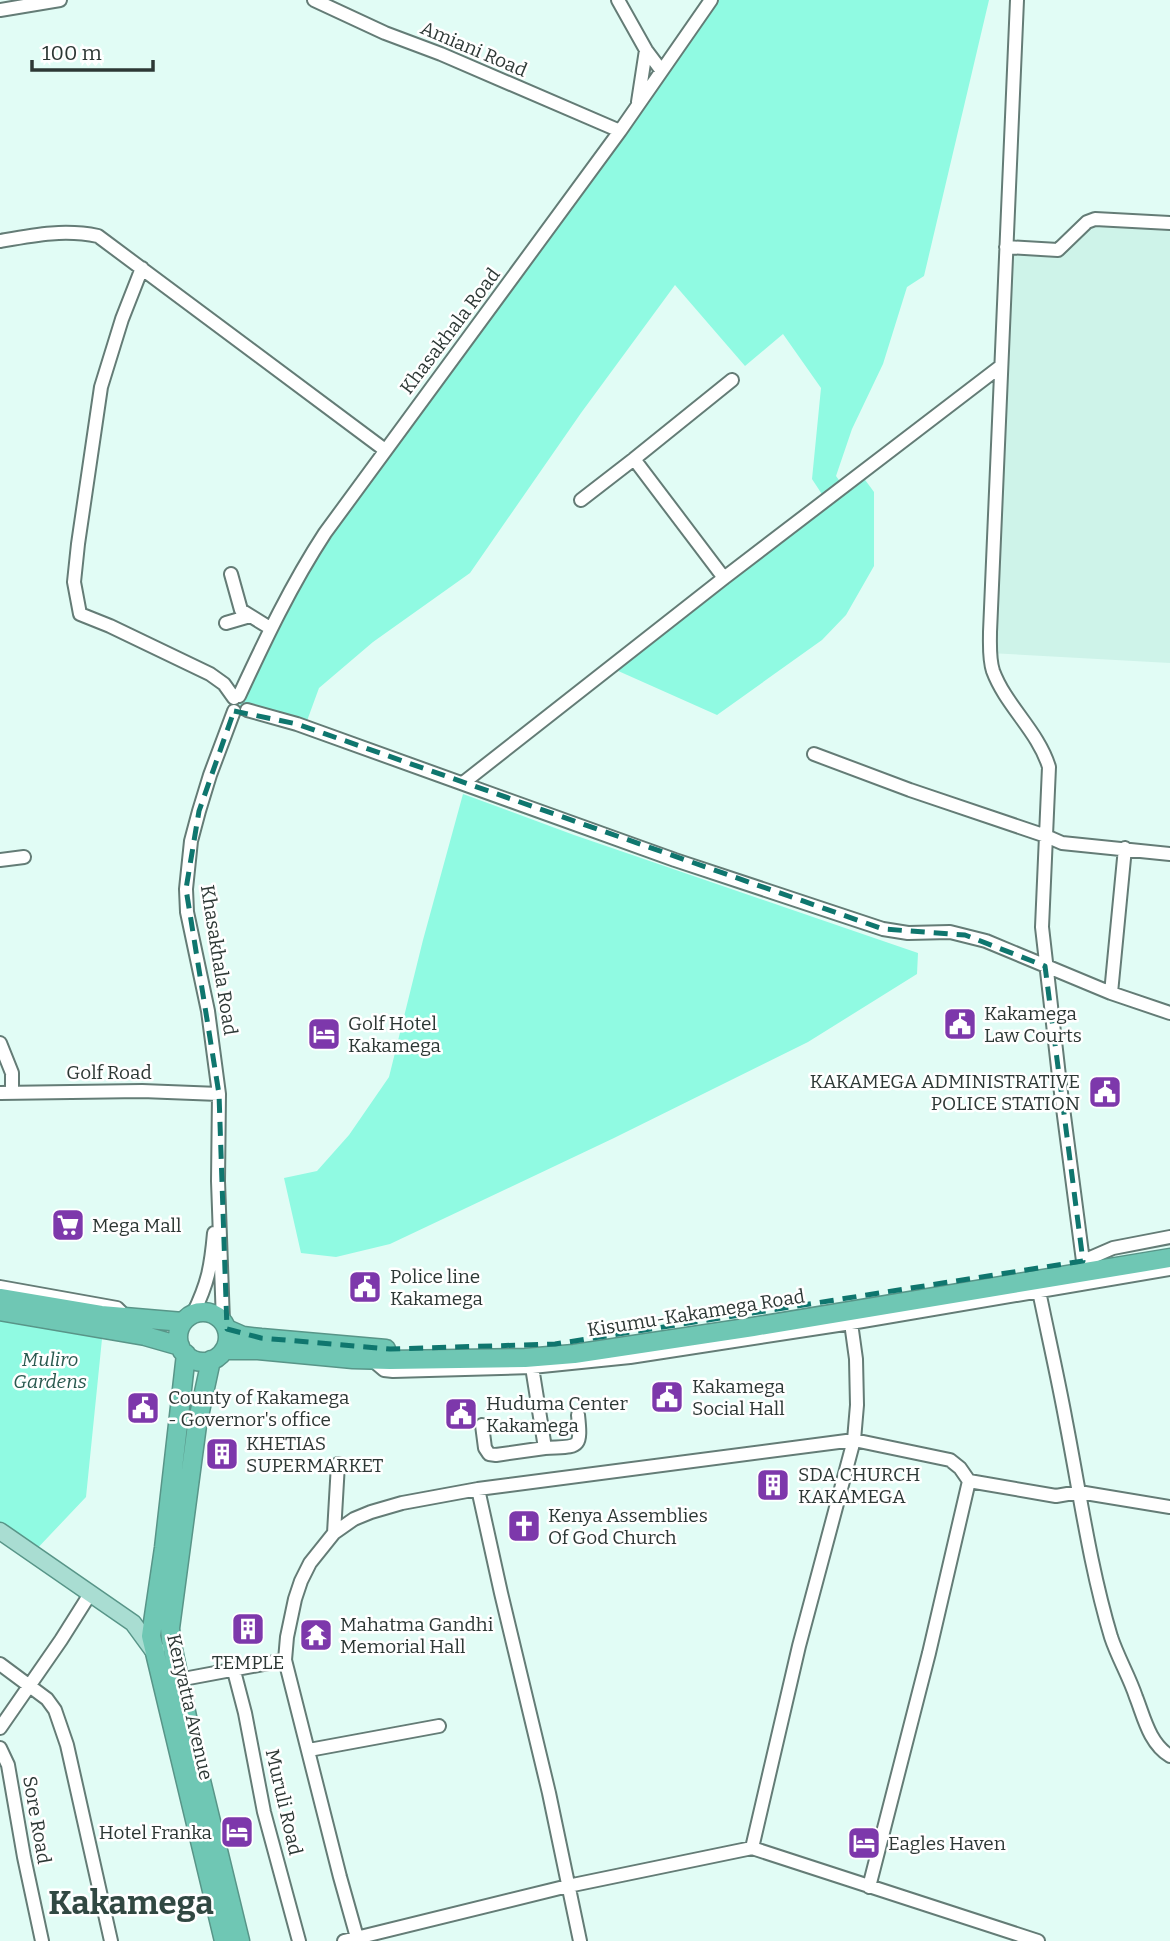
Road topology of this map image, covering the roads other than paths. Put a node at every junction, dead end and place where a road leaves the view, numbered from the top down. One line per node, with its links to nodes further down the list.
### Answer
1 (60, 0): 6 (street)
2 (314, 0): 10 (street, Amiani Road)
3 (618, 0): 7 (street)
4 (711, 0): 8 (street, Khasakhala Road)
5 (1017, 0): 13 (street)
6 (0, 10)
7 (646, 50): 8 (street); 9 (street)
8 (661, 70): 9 (street, Khasakhala Road)
9 (638, 104): 10 (street, Khasakhala Road)
10 (620, 131): 17 (street, Khasakhala Road)
11 (1170, 223): 13 (street)
12 (0, 241): 14 (street)
13 (1006, 247): 15 (street)
14 (142, 268): 17 (street); 25 (street)
15 (1001, 366): 21 (street); 28 (street)
16 (732, 380): 18 (street)
17 (385, 450): 24 (street, Khasakhala Road)
18 (634, 459): 19 (street); 21 (street)
19 (582, 500)
20 (231, 574): 22 (street)
21 (724, 578): 27 (street)
22 (250, 616): 23 (street); 24 (street)
23 (226, 623)
24 (270, 628): 25 (street, Khasakhala Road)
25 (238, 704): 27 (street); 38 (street, Khasakhala Road)
26 (814, 754): 28 (street)
27 (463, 782): 33 (street)
28 (1046, 836): 29 (street); 33 (street)
29 (1125, 848): 30 (street); 34 (street)
30 (1170, 854)
31 (24, 857): 32 (street)
32 (0, 860)
33 (1045, 966): 34 (street); 43 (street)
34 (1111, 993): 35 (street)
35 (1170, 1013)
36 (0, 1043): 37 (street)
37 (6, 1093): 38 (street, Golf Road)
38 (219, 1094): 39 (street, Khasakhala Road)
39 (219, 1181): 50 (street); 53 (street)
40 (1170, 1237): 43 (street)
41 (1170, 1247): 43 (highway, Kisumu-Kakamega Road)
42 (1170, 1258): 52 (highway, Kisumu-Kakamega Road)
43 (1083, 1261): 53 (highway, Kisumu-Kakamega Road)
44 (1170, 1269): 46 (street)
45 (0, 1287): 49 (street)
46 (1039, 1291): 51 (street); 67 (street)
47 (0, 1298): 49 (highway)
48 (0, 1311): 55 (highway)
49 (129, 1318): 50 (highway)
50 (188, 1318): 53 (highway); 55 (highway)
51 (851, 1323): 54 (street); 62 (street)
52 (768, 1324): 54 (street); 57 (highway, Kisumu-Kakamega Road)
53 (225, 1326): 56 (highway)
54 (790, 1332): 58 (street)
55 (183, 1350): 56 (highway); 60 (highway, Kenyatta Avenue)
56 (217, 1355): 57 (highway, Kisumu-Kakamega Road); 60 (highway, Kenyatta Avenue)
57 (371, 1359): 58 (street)
58 (532, 1367): 63 (street)
59 (578, 1415): 63 (street)
60 (188, 1424): 73 (highway, Kenyatta Avenue); 74 (highway, Kenyatta Avenue)
61 (482, 1425): 63 (street)
62 (854, 1440): 65 (street); 66 (street); 89 (street)
63 (545, 1448)
64 (338, 1464): 70 (street)
65 (969, 1481): 67 (street); 91 (street)
66 (478, 1489): 70 (street); 90 (street)
67 (1079, 1492): 68 (street); 86 (street)
68 (1170, 1507)
69 (0, 1531): 71 (main road)
70 (334, 1534): 77 (street)
71 (90, 1594): 72 (main road); 81 (street)
72 (133, 1623): 73 (main road); 75 (main road)
73 (152, 1623): 74 (main road); 75 (highway, Kenyatta Avenue)
74 (170, 1628): 76 (highway, Kenyatta Avenue)
75 (152, 1648): 76 (main road); 87 (highway, Kenyatta Avenue)
76 (172, 1651): 80 (highway, Kenyatta Avenue)
77 (285, 1660): 79 (street); 85 (street)
78 (0, 1664): 81 (street)
79 (234, 1671): 80 (street); 97 (street, Muruli Road)
80 (178, 1680): 87 (highway, Kenyatta Avenue)
81 (30, 1686): 83 (street); 94 (street)
82 (439, 1726): 85 (street)
83 (0, 1728)
84 (0, 1748): 93 (street, Sore Road)
85 (309, 1750): 92 (street)
86 (1170, 1756)
87 (188, 1761): 88 (highway, Kenyatta Avenue)
88 (208, 1842): 95 (highway, Kenyatta Avenue); 96 (highway, Kenyatta Avenue)
89 (752, 1848): 90 (street); 91 (street)
90 (568, 1886): 92 (street); 98 (street)
91 (869, 1886): 99 (street)
92 (353, 1940)
93 (42, 1941)
94 (111, 1941)
95 (224, 1941)
96 (240, 1941)
97 (299, 1941)
98 (580, 1941)
99 (1038, 1941)

